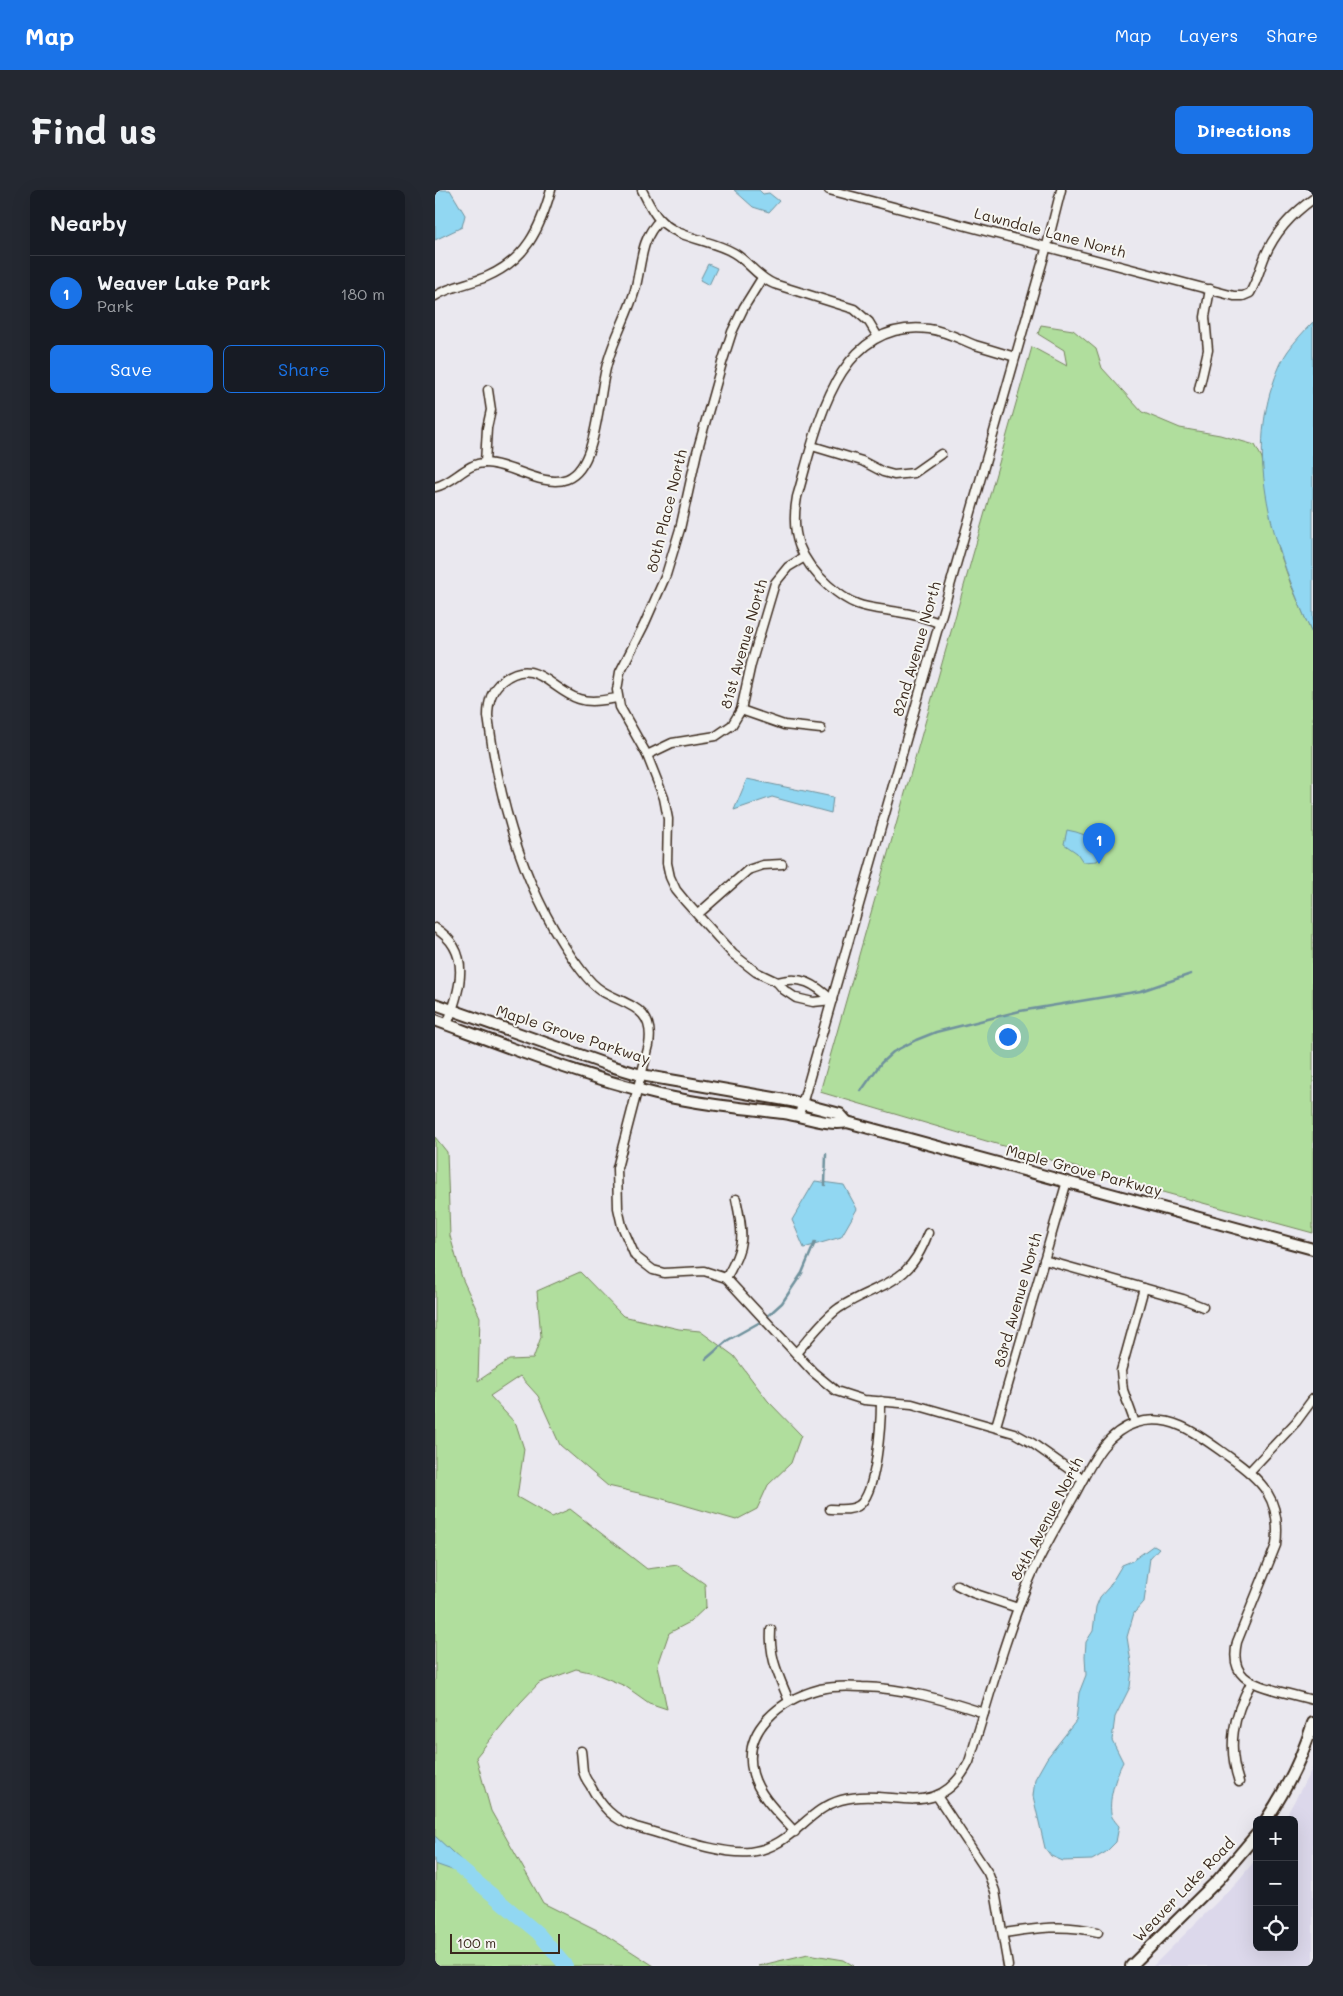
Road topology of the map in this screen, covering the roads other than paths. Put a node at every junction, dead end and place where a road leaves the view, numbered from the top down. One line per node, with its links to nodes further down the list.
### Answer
1 (551, 190): 10 (street)
2 (642, 190): 6 (street)
3 (829, 190): 7 (street, Lawndale Lane North)
4 (1061, 190): 7 (street, 82nd Avenue North)
5 (1313, 199): 9 (street, Lawndale Lane North)
6 (660, 220): 8 (street); 17 (street)
7 (1047, 247): 9 (street, Lawndale Lane North); 12 (street, 82nd Avenue North)
8 (762, 278): 11 (street); 21 (street, 80th Place North)
9 (1210, 289): 13 (street)
10 (435, 296)
11 (878, 337): 12 (street); 15 (street)
12 (1015, 357): 20 (street, 82nd Avenue North)
13 (1199, 389)
14 (488, 390): 17 (street)
15 (812, 446): 16 (street); 19 (street)
16 (941, 454)
17 (485, 463): 18 (street)
18 (435, 487)
19 (803, 558): 20 (street); 22 (street, 81st Avenue North)
20 (939, 623): 29 (street, 82nd Avenue North)
21 (617, 698): 24 (street); 34 (street)
22 (741, 710): 23 (street); 24 (street, 81st Avenue North)
23 (821, 729)
24 (647, 755): 26 (street)
25 (782, 864): 26 (street)
26 (698, 914): 28 (street)
27 (435, 928): 31 (street)
28 (777, 982): 29 (street); 29 (street)
29 (832, 1000): 36 (street, 82nd Avenue North)
30 (435, 1004): 31 (main road, Maple Grove Parkway)
31 (453, 1010): 33 (street); 34 (main road, Maple Grove Parkway)
32 (435, 1020): 33 (main road, Maple Grove Parkway)
33 (447, 1025): 35 (main road, Maple Grove Parkway)
34 (641, 1075): 35 (street); 36 (main road, Maple Grove Parkway)
35 (637, 1089): 37 (main road, Maple Grove Parkway); 44 (street)
36 (802, 1104): 37 (street, 82nd Avenue North); 38 (main road, Maple Grove Parkway)
37 (799, 1115): 38 (main road, Maple Grove Parkway)
38 (847, 1122): 39 (main road, Maple Grove Parkway)
39 (1067, 1182): 42 (main road, Maple Grove Parkway); 43 (street, 83rd Avenue North)
40 (736, 1199): 44 (street)
41 (928, 1233): 47 (street)
42 (1313, 1249)
43 (1044, 1260): 45 (street); 51 (street, 83rd Avenue North)
44 (726, 1278): 47 (street)
45 (1144, 1288): 46 (street); 50 (street)
46 (1203, 1307)
47 (796, 1353): 49 (street)
48 (1313, 1398): 52 (street)
49 (881, 1401): 51 (street); 54 (street)
50 (1135, 1423): 52 (street); 53 (street, 84th Avenue North)
51 (996, 1426): 53 (street)
52 (1250, 1471): 58 (street)
53 (1083, 1479): 56 (street, 84th Avenue North)
54 (831, 1510)
55 (957, 1585): 56 (street)
56 (1019, 1608): 61 (street, 84th Avenue North)
57 (771, 1630): 60 (street)
58 (1251, 1683): 59 (street); 64 (street)
59 (1313, 1700)
60 (789, 1701): 61 (street); 67 (street)
61 (984, 1713): 65 (street, 84th Avenue North)
62 (1313, 1723): 66 (main road)
63 (581, 1751): 67 (street)
64 (1239, 1782)
65 (937, 1796): 67 (street); 70 (street)
66 (1269, 1816)
67 (795, 1832)
68 (1253, 1839): 72 (main road, Weaver Lake Road)
69 (1098, 1932): 70 (street)
70 (1004, 1933): 71 (street)
71 (1008, 1966)
72 (1131, 1966)

